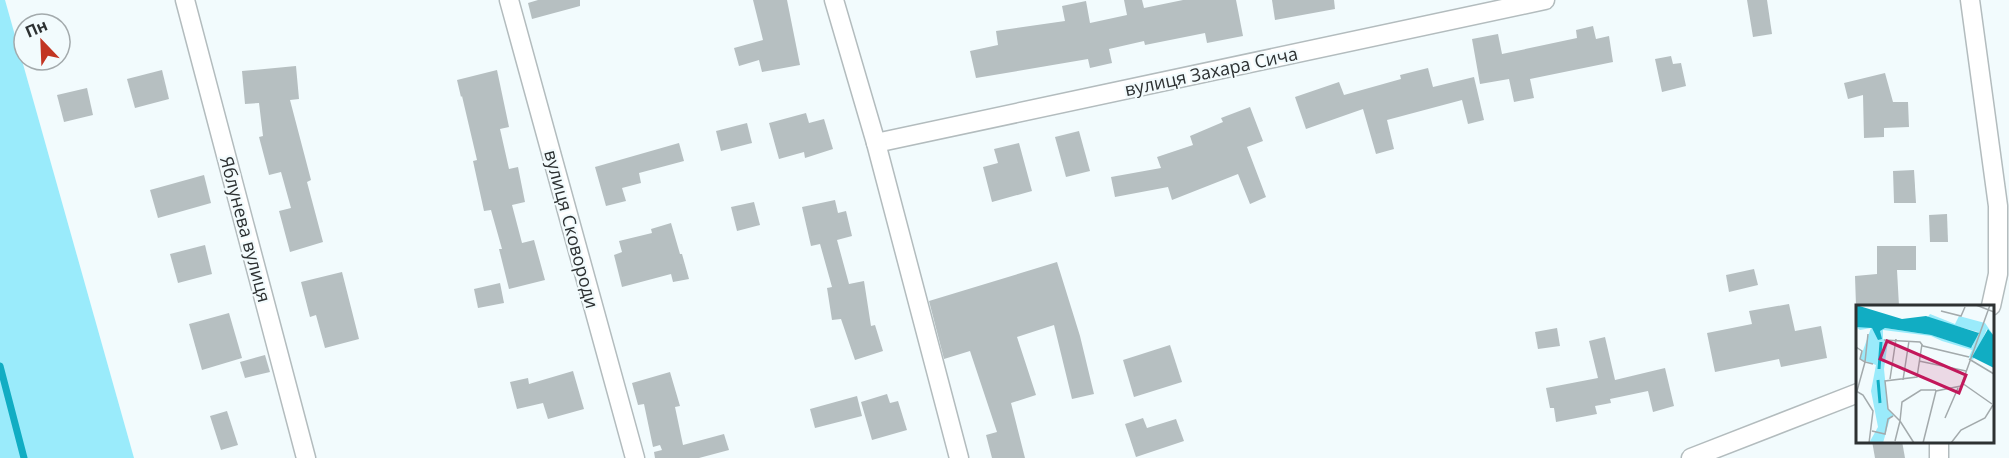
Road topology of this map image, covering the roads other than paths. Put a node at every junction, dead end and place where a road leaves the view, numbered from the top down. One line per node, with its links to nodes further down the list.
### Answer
1 (185, 0): 11 (street, Яблунева вулиця)
2 (509, 0): 12 (street, вулиця Сковороди)
3 (834, 0): 6 (street)
4 (1545, 0): 6 (street, вулиця Захара Сича)
5 (1970, 0): 7 (street)
6 (876, 143): 13 (street)
7 (1998, 206): 8 (street); 9 (street)
8 (2009, 223)
9 (1991, 305)
10 (1856, 393): 14 (street)
11 (306, 458)
12 (635, 458)
13 (959, 458)
14 (1691, 458)

